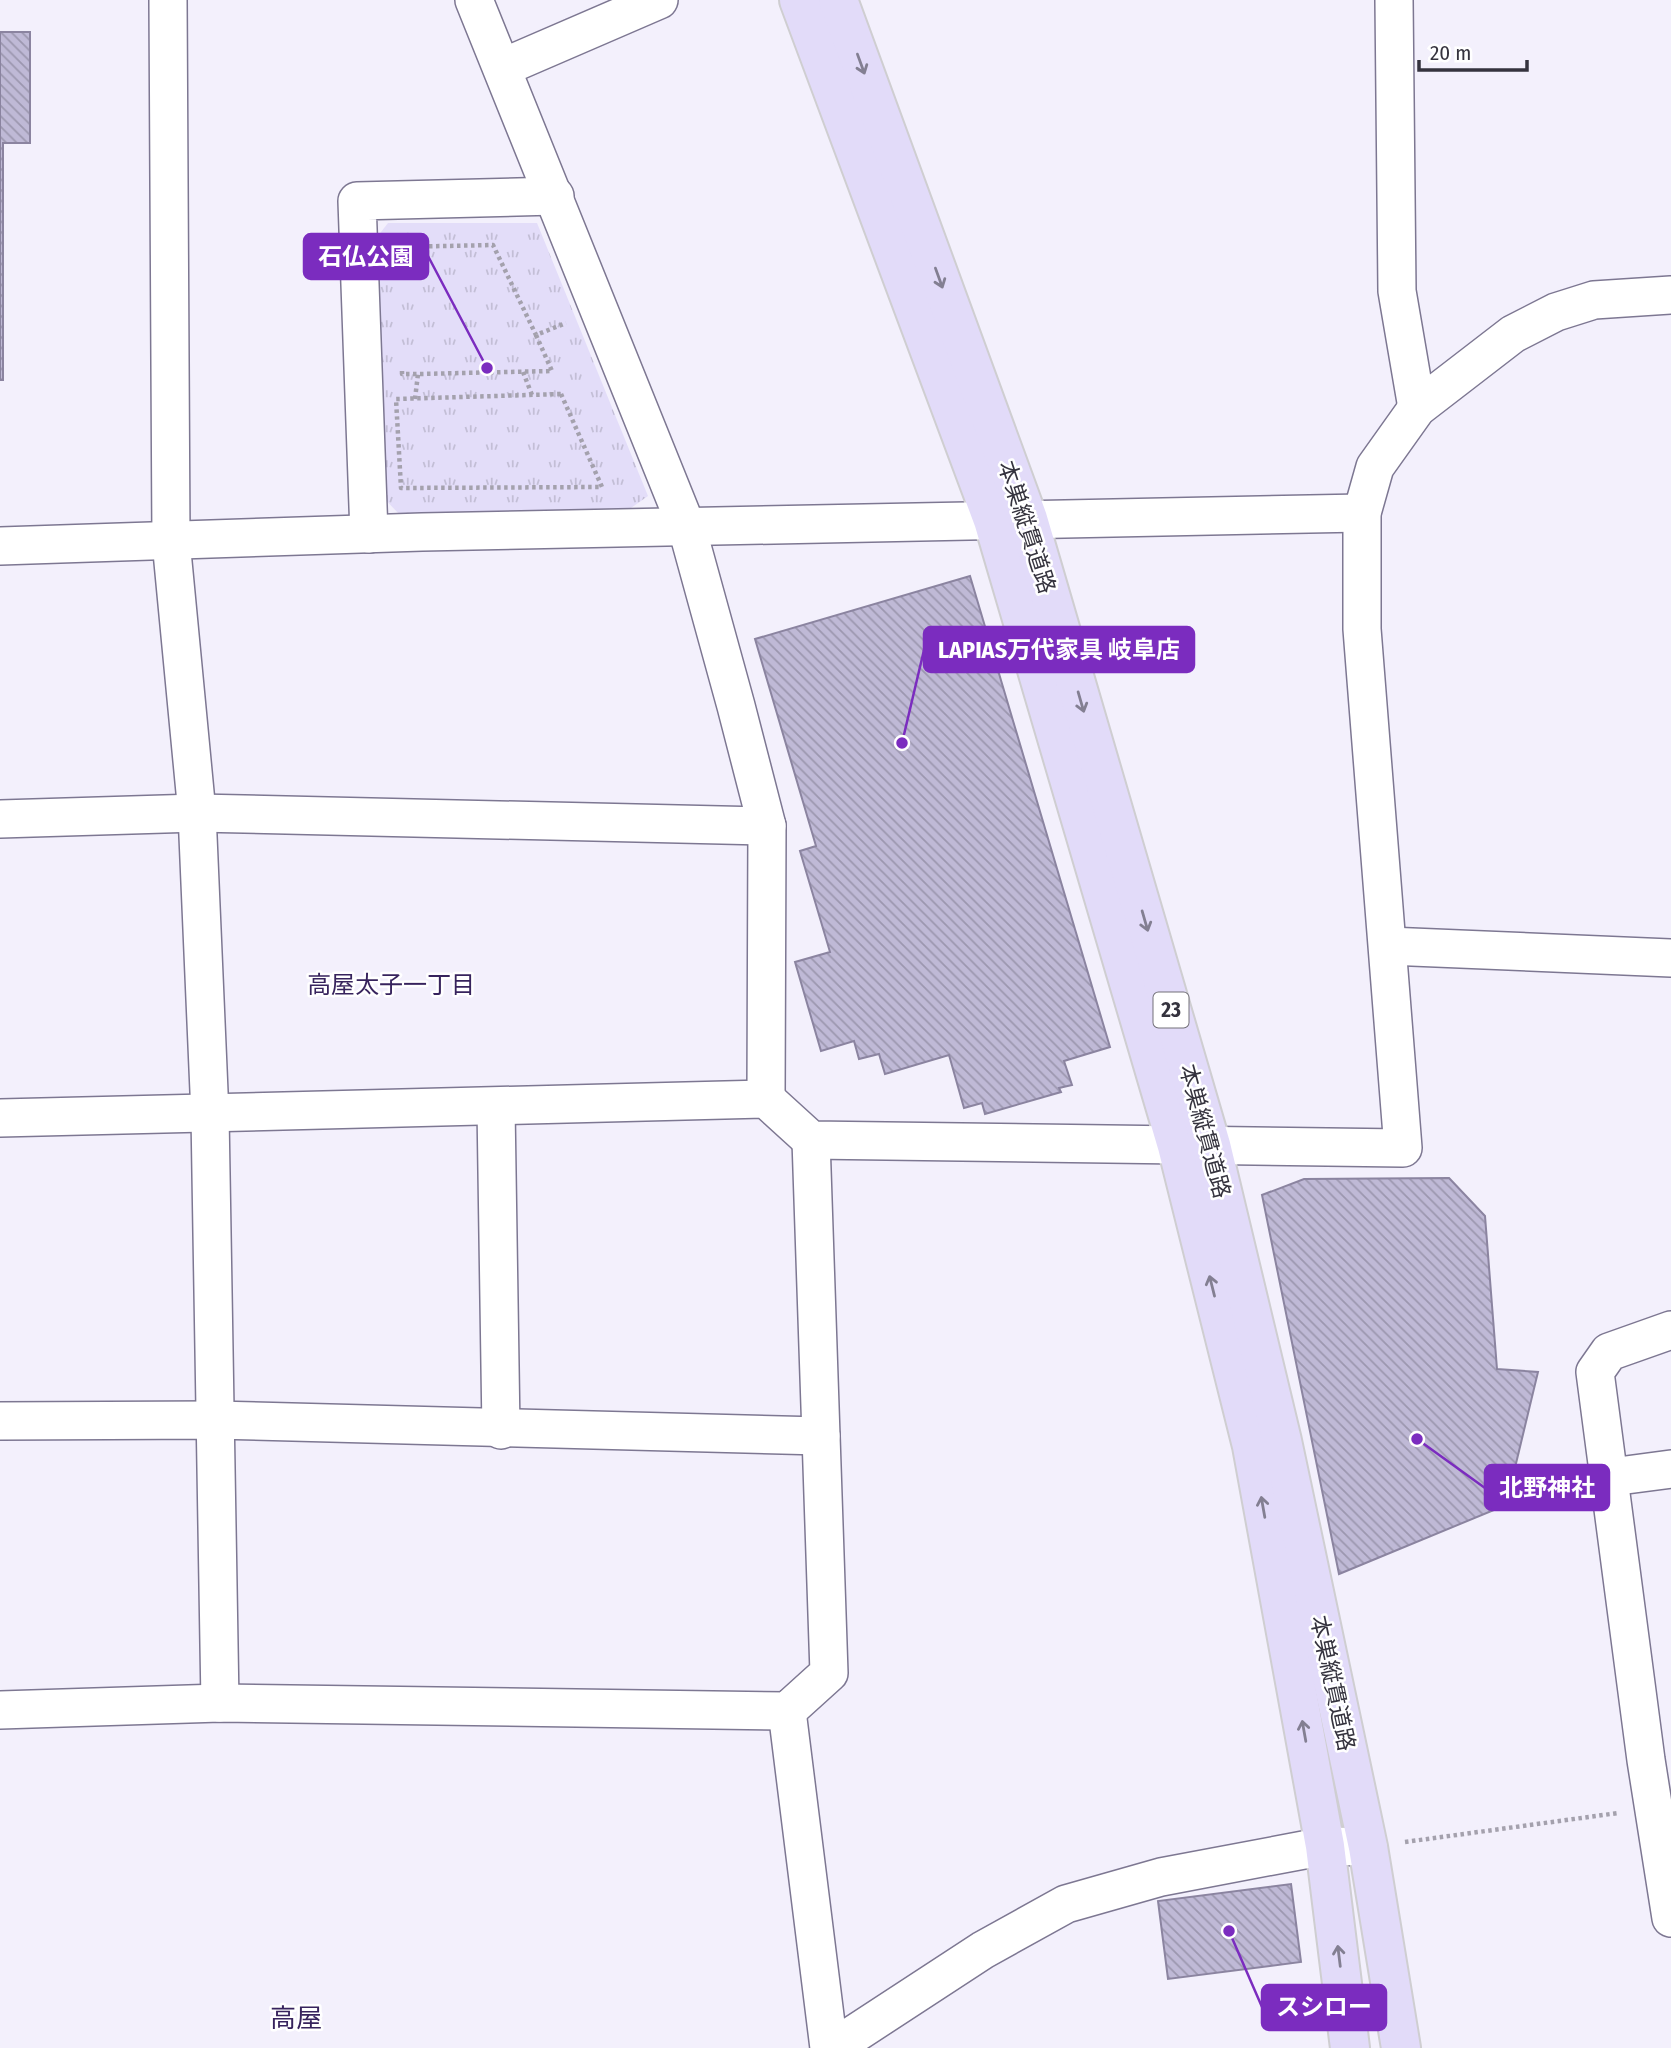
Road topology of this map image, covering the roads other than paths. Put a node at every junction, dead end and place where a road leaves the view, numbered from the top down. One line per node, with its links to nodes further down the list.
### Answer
1 (169, 0): 15 (street)
2 (474, 0): 7 (street)
3 (659, 0): 7 (street)
4 (799, 0): 12 (main road, 本巣縦貫道路 / 23)
5 (838, 0): 12 (main road, 本巣縦貫道路 / 23, one-way to 12)
6 (1394, 0): 10 (street)
7 (504, 67): 8 (street)
8 (555, 196): 13 (street); 14 (street)
9 (1671, 295): 10 (street)
10 (1418, 408): 11 (street)
11 (1362, 513): 12 (street); 20 (street)
12 (1010, 520): 13 (street); 27 (main road, 本巣縦貫道路 / 23)
13 (687, 528): 14 (street); 19 (street)
14 (369, 534): 15 (street)
15 (171, 541): 16 (street); 17 (street)
16 (0, 546)
17 (197, 813): 18 (street); 19 (street); 24 (street)
18 (0, 819)
19 (767, 826): 22 (street)
20 (1388, 946): 21 (street); 27 (street)
21 (1671, 958)
22 (766, 1100): 23 (street); 26 (street)
23 (496, 1107): 24 (street); 31 (street)
24 (210, 1115): 25 (street); 29 (street)
25 (0, 1118)
26 (811, 1140): 27 (street); 32 (street)
27 (1194, 1146): 39 (main road, 本巣縦貫道路 / 23, one-way to 27); 40 (main road, 本巣縦貫道路 / 23)
28 (1671, 1330): 34 (street)
29 (215, 1420): 30 (street); 31 (street); 35 (street)
30 (0, 1421)
31 (501, 1430): 32 (street)
32 (821, 1436): 37 (street)
33 (1671, 1469): 34 (street)
34 (1611, 1477): 38 (street)
35 (220, 1703): 36 (street); 37 (street)
36 (0, 1710)
37 (787, 1711): 42 (street)
38 (1659, 1758): 41 (street)
39 (1325, 1846): 40 (street); 42 (street); 43 (main road, 本巣縦貫道路 / 23, one-way to 39)
40 (1367, 1847): 44 (main road, 本巣縦貫道路 / 23)
41 (1671, 1918)
42 (831, 2048)
43 (1350, 2048)
44 (1401, 2048)

